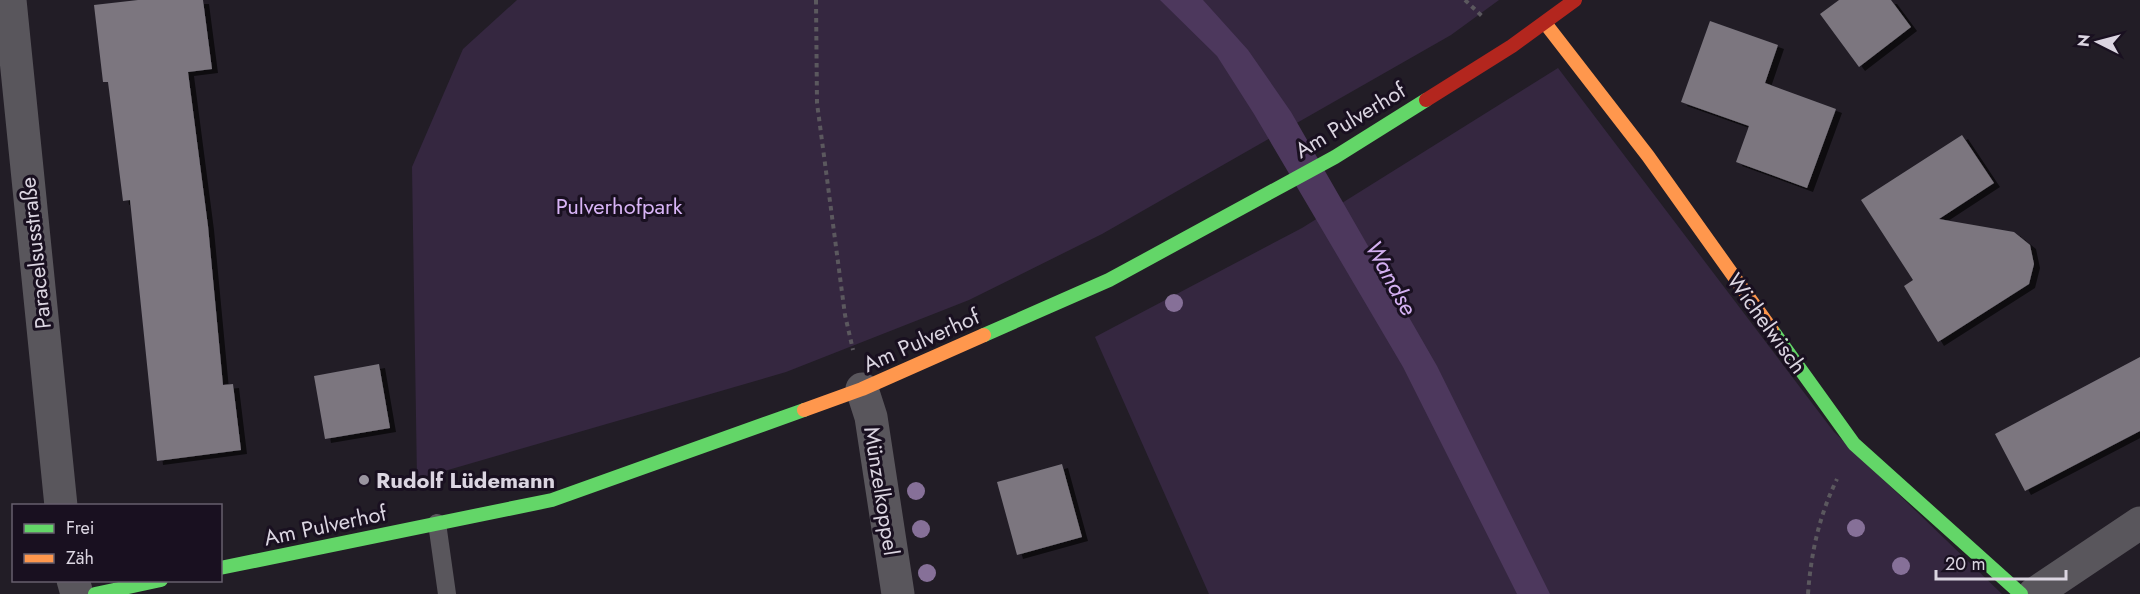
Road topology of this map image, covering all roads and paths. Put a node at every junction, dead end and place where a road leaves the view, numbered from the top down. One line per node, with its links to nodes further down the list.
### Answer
1 (10, 0): 7 (street, Paracelsusstraße)
2 (816, 0): 5 (path)
3 (1575, 0): 4 (street, Am Pulverhof)
4 (1545, 23): 5 (street, Am Pulverhof); 6 (street, Wichelwisch)
5 (862, 389): 8 (street, Am Pulverhof); 14 (street, Münzelkoppel)
6 (1854, 444): 15 (path); 16 (street, Wichelwisch)
7 (61, 504)
8 (437, 523): 10 (street, Am Pulverhof); 13 (lane)
9 (2140, 524): 17 (street)
10 (222, 568)
11 (151, 582): 12 (street)
12 (95, 594)
13 (447, 594)
14 (898, 594)
15 (1808, 594)
16 (2021, 594)
17 (2034, 594)

